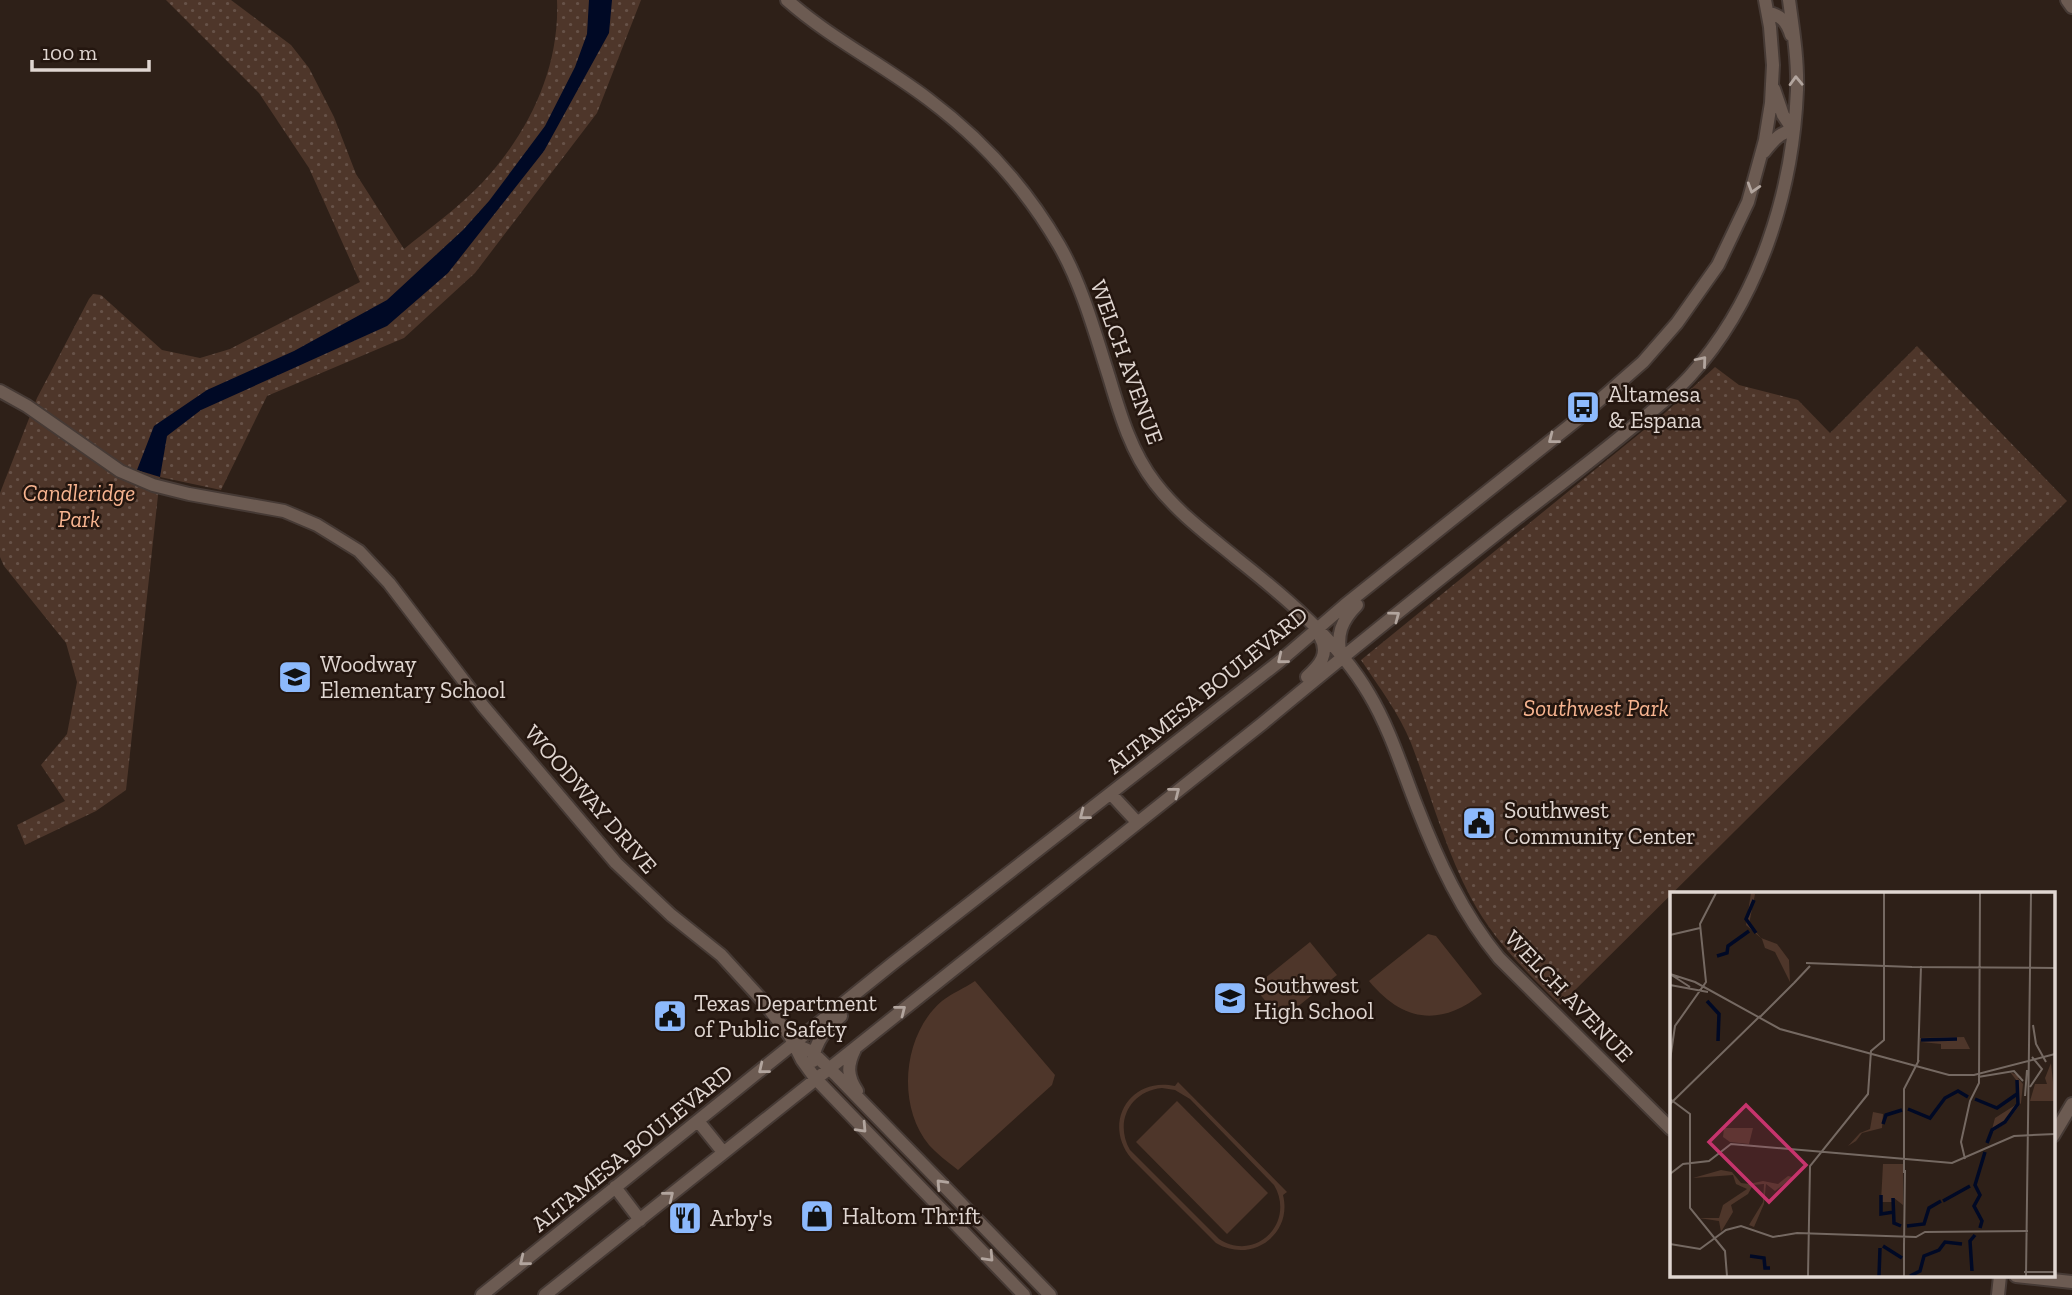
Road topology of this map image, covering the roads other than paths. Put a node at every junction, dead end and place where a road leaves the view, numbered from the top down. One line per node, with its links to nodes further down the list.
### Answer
1 (787, 0): 12 (main road, WELCH AVENUE)
2 (1787, 0): 4 (main road); 6 (main road)
3 (2067, 0): 5 (main road)
4 (1767, 7): 6 (main road); 7 (main road, ALTAMESA BOULEVARD)
5 (2072, 7)
6 (1794, 43): 8 (main road, one-way to 6)
7 (1772, 86): 8 (main road); 9 (main road, ALTAMESA BOULEVARD)
8 (1793, 130): 9 (main road); 13 (main road, one-way to 8)
9 (1762, 155): 11 (main road, ALTAMESA BOULEVARD, one-way to 11)
10 (0, 391): 19 (main road, WOODWAY DRIVE)
11 (1380, 578): 12 (main road, ALTAMESA BOULEVARD); 13 (main road)
12 (1317, 630): 13 (main road, WELCH AVENUE); 14 (main road); 15 (main road, ALTAMESA BOULEVARD, one-way to 15)
13 (1341, 657): 14 (main road); 27 (main road, WELCH AVENUE)
14 (1293, 698): 16 (main road, one-way to 14)
15 (1111, 794): 16 (main road); 17 (main road, ALTAMESA BOULEVARD, one-way to 17)
16 (1137, 822): 18 (main road, one-way to 16)
17 (867, 984): 19 (main road, ALTAMESA BOULEVARD); 19 (main road)
18 (856, 1046): 21 (main road); 24 (main road)
19 (804, 1049): 20 (main road, WOODWAY DRIVE); 21 (main road, WOODWAY DRIVE); 22 (main road); 25 (main road, ALTAMESA BOULEVARD, one-way to 25)
20 (804, 1063): 22 (main road, WOODWAY DRIVE); 26 (main road)
21 (829, 1068): 22 (main road); 24 (main road, WOODWAY DRIVE)
22 (816, 1078): 26 (main road); 30 (main road, WOODWAY DRIVE, one-way to 30)
23 (2072, 1104): 29 (main road)
24 (866, 1106): 28 (main road, WOODWAY DRIVE)
25 (698, 1121): 31 (main road); 32 (main road, ALTAMESA BOULEVARD)
26 (753, 1128): 31 (main road)
27 (1670, 1128)
28 (894, 1133): 30 (main road); 39 (main road, WOODWAY DRIVE, one-way to 28)
29 (2054, 1134)
30 (879, 1147): 38 (main road, WOODWAY DRIVE, one-way to 38)
31 (723, 1152): 33 (main road, one-way to 31)
32 (615, 1187): 33 (main road); 36 (main road, ALTAMESA BOULEVARD, one-way to 36)
33 (640, 1220): 37 (main road)
34 (2035, 1278): 35 (main road)
35 (2072, 1282)
36 (486, 1293)
37 (545, 1295)
38 (1024, 1295)
39 (1050, 1295)

